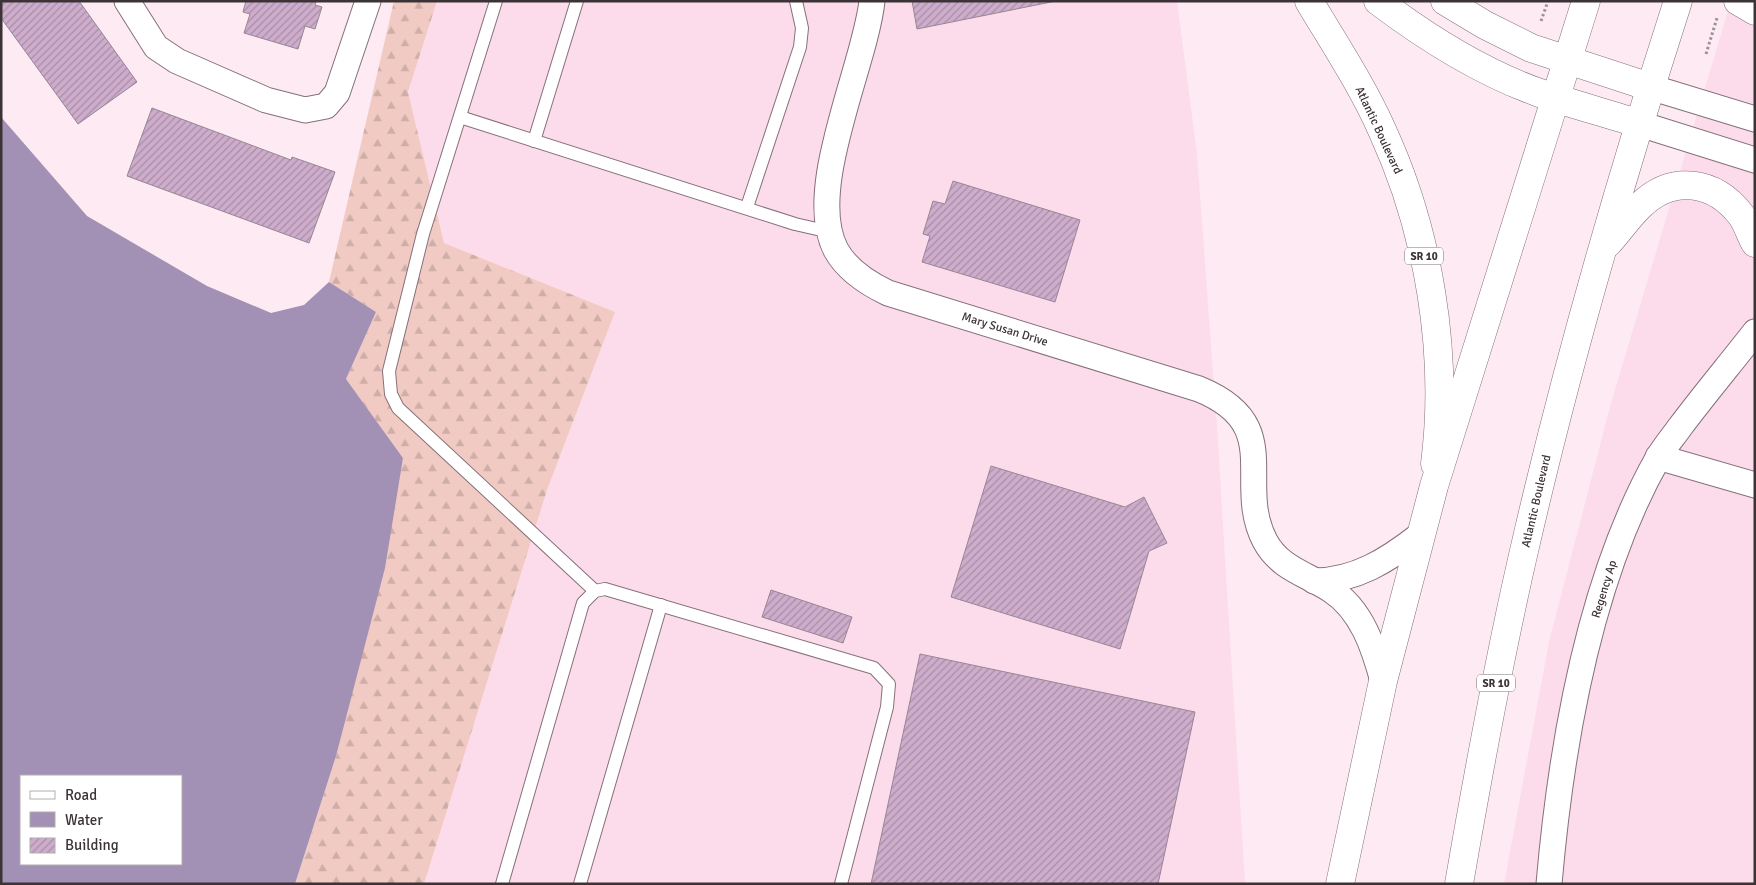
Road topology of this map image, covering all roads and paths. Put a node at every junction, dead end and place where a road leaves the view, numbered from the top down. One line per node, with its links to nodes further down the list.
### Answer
1 (127, 1): 2 (street)
2 (368, 1)
3 (496, 1): 20 (lane)
4 (577, 1): 23 (lane)
5 (796, 1): 25 (lane)
6 (872, 1): 26 (street, Mary Susan Drive)
7 (1309, 1): 32 (main road, Atlantic Boulevard / SR 10)
8 (1378, 1): 19 (main road)
9 (1445, 1): 17 (main road)
10 (1548, 1): 15 (path)
11 (1586, 1): 17 (main road, Atlantic Boulevard)
12 (1678, 1): 18 (main road)
13 (1728, 8): 14 (main road); 16 (path)
14 (1755, 11)
15 (1541, 21)
16 (1706, 54)
17 (1566, 61): 18 (main road); 19 (main road, Atlantic Boulevard)
18 (1650, 87): 21 (street); 22 (main road, SR 10)
19 (1555, 97): 22 (main road); 32 (main road, Atlantic Boulevard)
20 (460, 117): 23 (lane); 34 (lane)
21 (1755, 119)
22 (1640, 124): 24 (street); 28 (main road, Atlantic Boulevard / SR 10)
23 (534, 140): 25 (lane)
24 (1755, 160)
25 (747, 207): 26 (lane)
26 (830, 232): 33 (street, Mary Susan Drive)
27 (1755, 243): 28 (main road)
28 (1602, 250): 41 (main road, Atlantic Boulevard / SR 10)
29 (1755, 332): 30 (street, Regency Ap)
30 (1658, 457): 31 (street); 42 (street, Regency Ap)
31 (1755, 485)
32 (1420, 536): 33 (street); 36 (main road, Atlantic Boulevard / SR 10)
33 (1314, 581): 36 (street, Mary Susan Drive)
34 (595, 591): 35 (lane); 37 (lane)
35 (662, 605): 38 (lane); 39 (lane)
36 (1383, 681): 40 (main road, Atlantic Boulevard / SR 10)
37 (502, 884)
38 (580, 884)
39 (841, 884)
40 (1340, 884)
41 (1459, 884)
42 (1549, 884)

